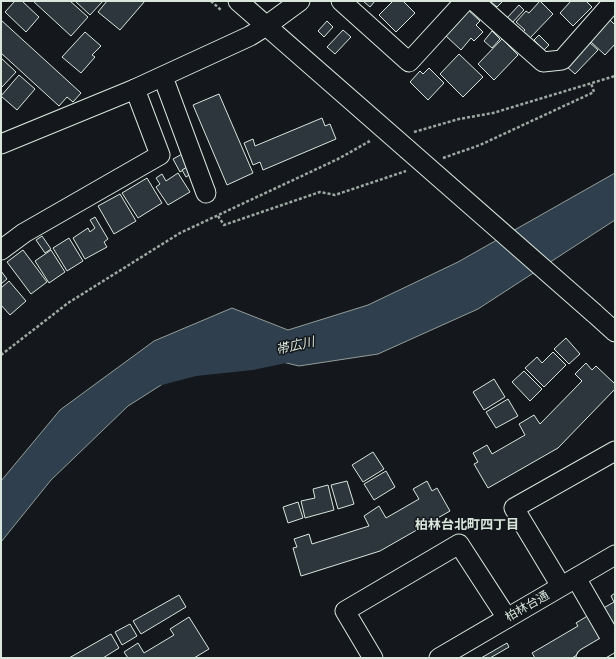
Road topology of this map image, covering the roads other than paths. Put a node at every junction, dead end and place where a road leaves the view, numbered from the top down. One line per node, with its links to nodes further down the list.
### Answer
1 (238, 1): 7 (street)
2 (300, 1): 7 (street)
3 (341, 1): 4 (street)
4 (465, 1)
5 (474, 1): 6 (street)
6 (614, 1)
7 (266, 26): 8 (street); 15 (street, bridge)
8 (163, 77): 9 (street); 10 (street)
9 (135, 89): 11 (street); 12 (street)
10 (187, 143): 12 (street); 13 (street)
11 (1, 144)
12 (160, 155): 14 (street)
13 (206, 193)
14 (1, 250)
15 (615, 332)
16 (615, 451): 18 (street)
17 (615, 555): 18 (street, 柏林台通)
18 (569, 582): 19 (street, 柏林台通); 20 (street)
19 (507, 618): 21 (street); 22 (street, 柏林台通)
20 (614, 642): 23 (street)
21 (373, 658)
22 (439, 658)
23 (586, 658)

